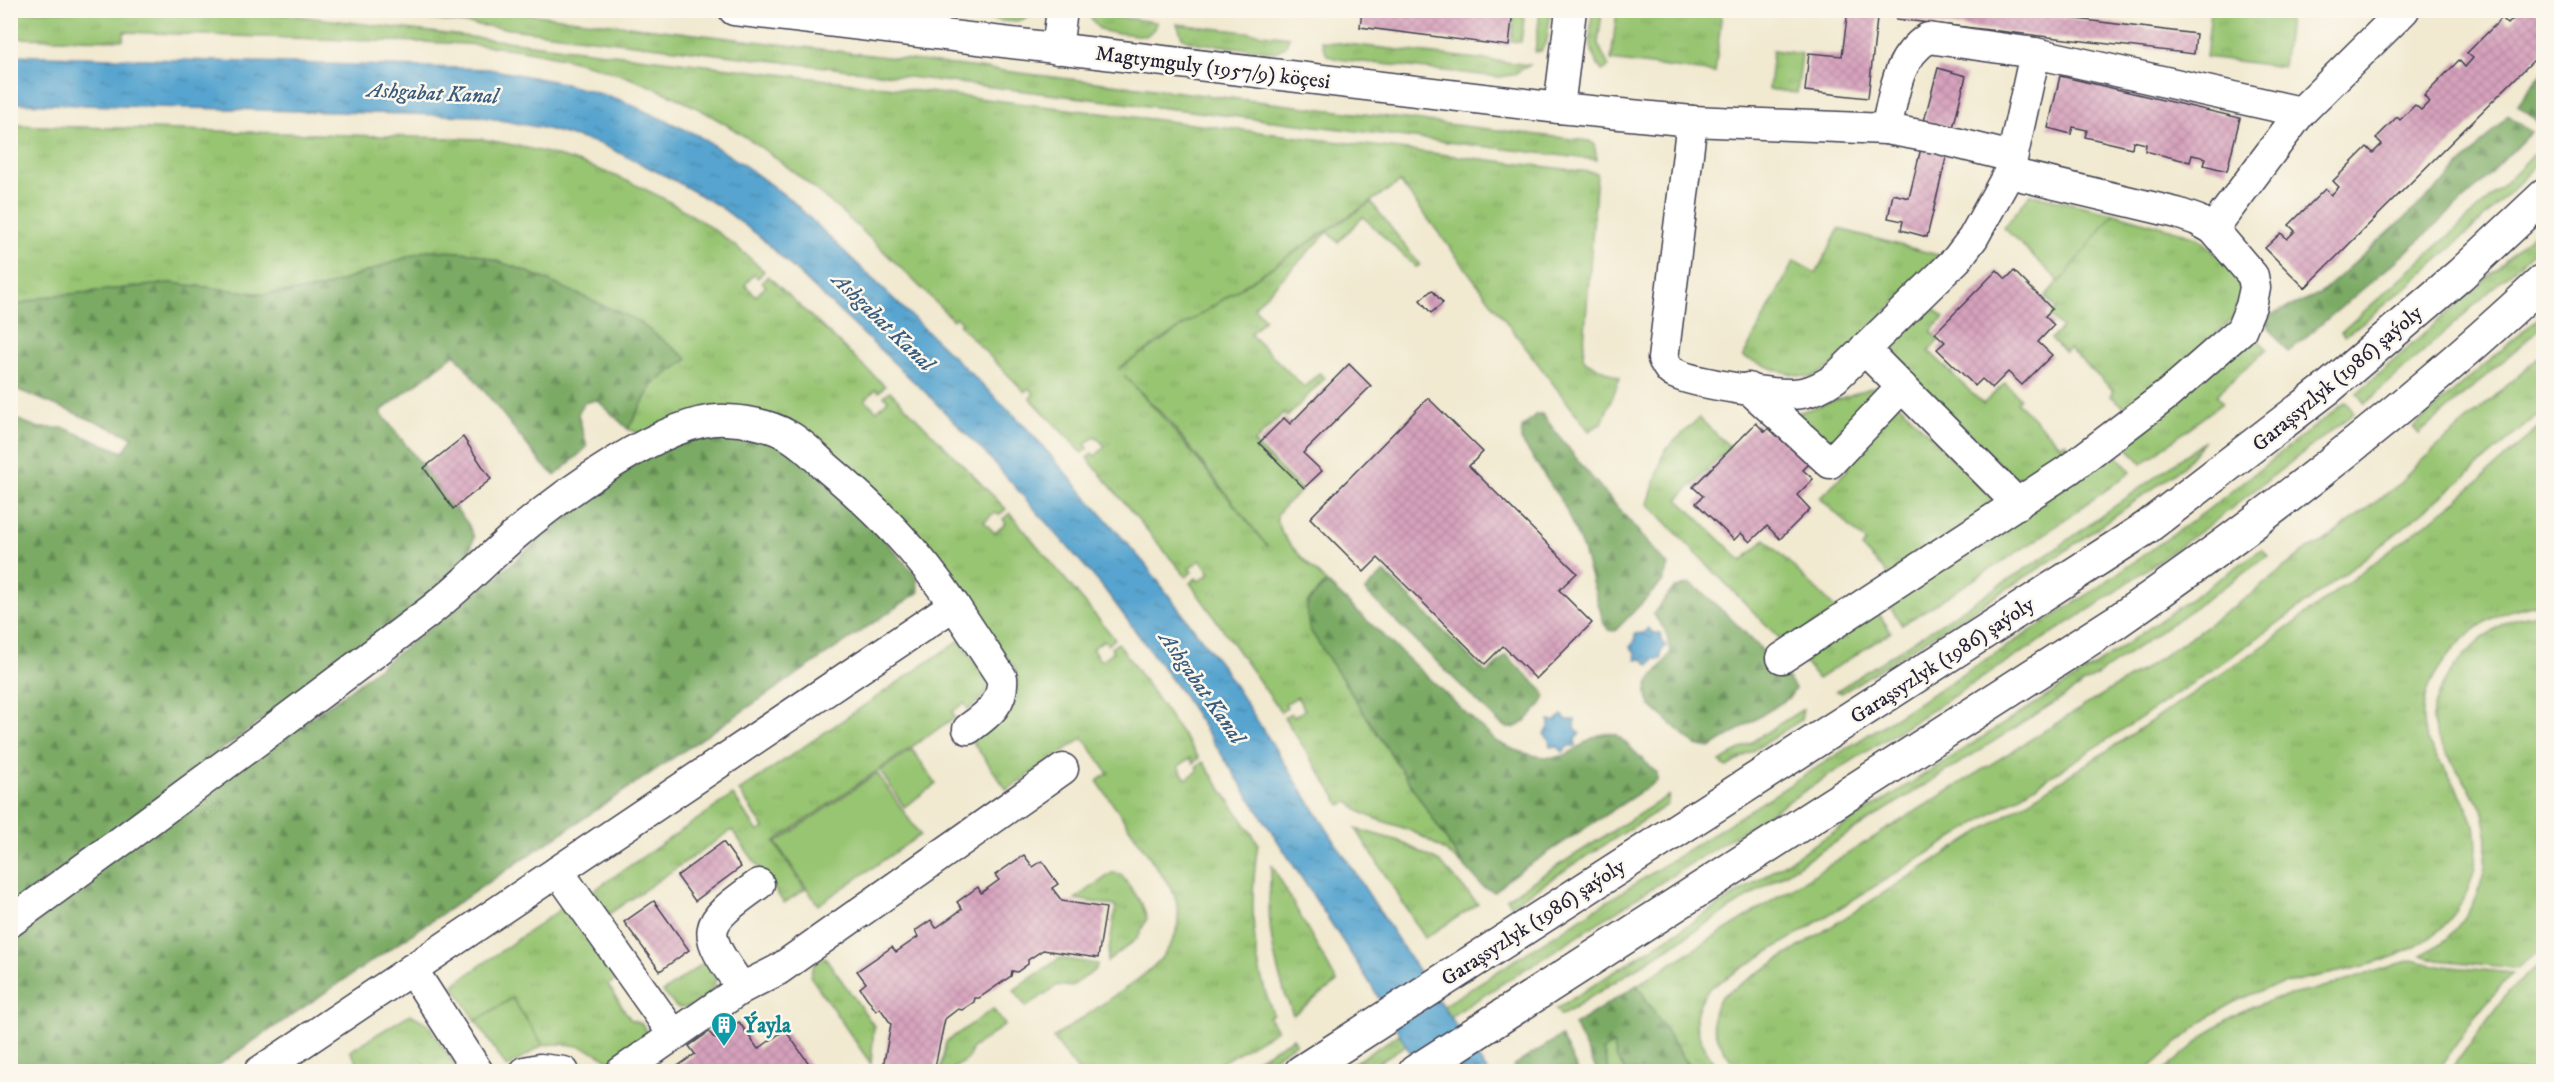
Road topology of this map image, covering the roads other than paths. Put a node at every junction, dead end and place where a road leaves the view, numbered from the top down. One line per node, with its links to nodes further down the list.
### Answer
1 (734, 10): 5 (street, Magtymguly (1957/9) köçesi)
2 (1062, 10): 6 (street)
3 (1570, 10): 8 (street)
4 (2404, 10): 9 (street)
5 (956, 24): 6 (street, Magtymguly (1957/9) köçesi)
6 (1057, 49): 8 (street, Magtymguly (1957/9) köçesi)
7 (2035, 53): 9 (street); 11 (street); 12 (street)
8 (1559, 108): 10 (street, Magtymguly (1957/9) köçesi)
9 (2301, 112): 14 (street)
10 (1692, 121): 11 (street, Magtymguly (1957/9) köçesi); 18 (street)
11 (1886, 129): 12 (street, Magtymguly (1957/9) köçesi)
12 (2011, 165): 14 (street, Magtymguly (1957/9) köçesi); 16 (street)
13 (2544, 196): 35 (main road, Garaşsyzlyk (1986) şaýoly)
14 (2213, 229): 19 (street)
15 (2544, 280): 36 (main road)
16 (1864, 349): 17 (street); 18 (street)
17 (1902, 387): 18 (street); 19 (street)
18 (1748, 388)
19 (2018, 504): 21 (street)
20 (954, 605): 22 (street); 24 (street); 26 (street)
21 (1782, 658)
22 (968, 729)
23 (1063, 768): 28 (street)
24 (558, 871): 27 (street); 29 (street)
25 (759, 884): 28 (street)
26 (10, 922)
27 (412, 969): 30 (street); 31 (street)
28 (742, 988): 29 (street)
29 (674, 1035): 34 (street)
30 (259, 1071)
31 (478, 1071)
32 (525, 1071): 33 (street)
33 (564, 1071)
34 (621, 1071)
35 (1301, 1071)
36 (1416, 1071)

